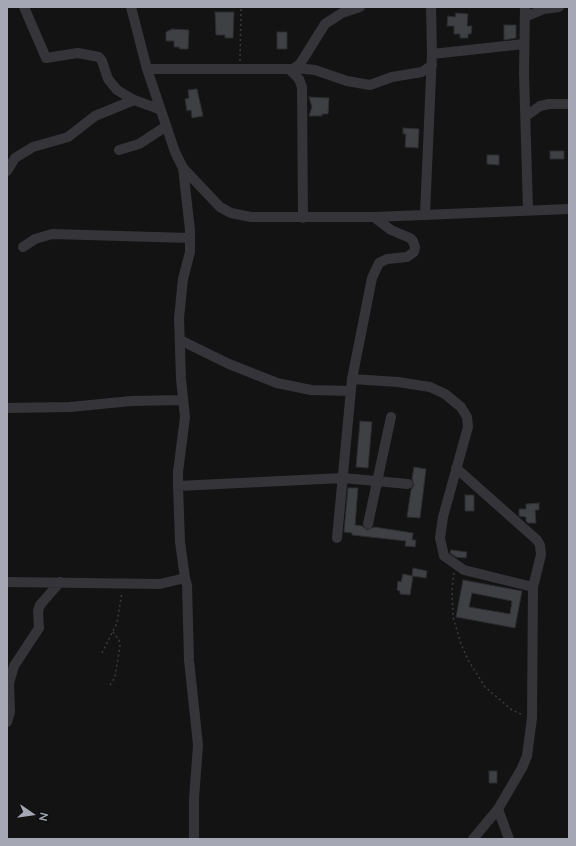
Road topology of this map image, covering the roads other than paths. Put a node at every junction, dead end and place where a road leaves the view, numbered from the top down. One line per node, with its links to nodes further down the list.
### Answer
1 (24, 7): 12 (street)
2 (131, 7): 10 (street)
3 (360, 7): 11 (street)
4 (431, 7): 8 (street)
5 (559, 7): 6 (street)
6 (525, 12): 7 (street)
7 (524, 44): 8 (street); 15 (street)
8 (432, 54): 9 (street)
9 (432, 65): 11 (street); 22 (street)
10 (147, 69): 11 (street); 14 (street)
11 (293, 69): 24 (street)
12 (134, 100): 14 (street); 19 (street)
13 (569, 104): 15 (street)
14 (159, 108): 16 (street)
15 (526, 116): 21 (street)
16 (165, 127): 17 (street); 18 (street)
17 (119, 150)
18 (183, 168): 24 (street); 25 (street)
19 (7, 171)
20 (569, 209): 21 (street)
21 (528, 210): 22 (street)
22 (425, 214): 23 (street)
23 (374, 217): 24 (street); 28 (street)
24 (302, 218)
25 (190, 238): 26 (street); 27 (street)
26 (23, 247)
27 (180, 340): 29 (street); 30 (street)
28 (352, 379): 29 (street); 33 (street)
29 (351, 390): 34 (street)
30 (182, 400): 31 (street); 37 (street)
31 (7, 408)
32 (391, 417): 35 (street)
33 (456, 468): 43 (street); 43 (street)
34 (343, 478): 35 (street); 37 (street); 39 (street)
35 (378, 480): 36 (street); 38 (street)
36 (408, 484)
37 (178, 486): 40 (street)
38 (368, 524)
39 (336, 538)
40 (184, 578): 42 (street); 46 (street)
41 (7, 582): 42 (street)
42 (60, 582): 44 (street)
43 (533, 587): 45 (street)
44 (7, 722)
45 (498, 809): 47 (street); 48 (street)
46 (194, 839)
47 (473, 839)
48 (508, 839)

